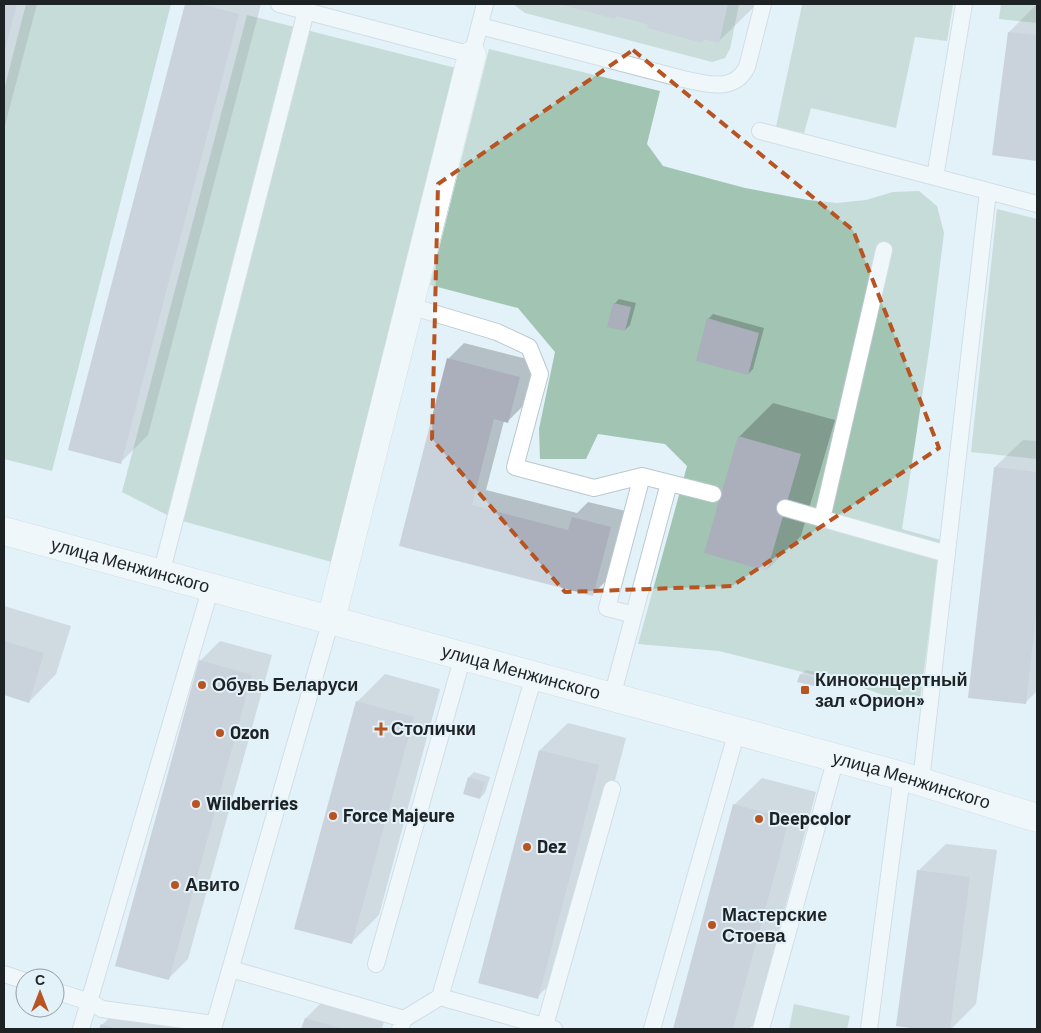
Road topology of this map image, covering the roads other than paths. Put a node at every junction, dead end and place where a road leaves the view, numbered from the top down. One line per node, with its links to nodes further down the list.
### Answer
1 (278, 4): 5 (lane)
2 (486, 4): 6 (lane)
3 (763, 4): 6 (lane)
4 (964, 4): 9 (lane)
5 (306, 11): 7 (lane); 21 (lane)
6 (480, 26): 7 (lane)
7 (472, 55): 13 (main road)
8 (760, 131): 9 (lane)
9 (935, 177): 10 (lane)
10 (988, 191): 11 (lane); 20 (lane)
11 (1037, 204)
12 (884, 250): 18 (lane)
13 (410, 306): 14 (lane); 24 (main road)
14 (642, 476): 15 (lane); 23 (lane)
15 (669, 483): 16 (lane); 23 (lane)
16 (713, 494)
17 (785, 508): 18 (lane)
18 (822, 520): 20 (lane)
19 (4, 531): 21 (main road, улица Менжинского)
20 (947, 554): 30 (lane)
21 (161, 574): 22 (main road, улица Менжинского)
22 (211, 587): 24 (main road, улица Менжинского); 37 (lane)
23 (634, 615): 27 (lane)
24 (332, 620): 25 (main road, улица Менжинского); 34 (lane)
25 (463, 656): 26 (main road, улица Менжинского); 33 (lane)
26 (534, 676): 27 (main road, улица Менжинского); 36 (lane)
27 (612, 697): 28 (main road, улица Менжинского)
28 (736, 731): 29 (main road, улица Менжинского); 42 (lane)
29 (836, 758): 30 (main road, улица Менжинского); 43 (lane)
30 (912, 778): 32 (main road, улица Менжинского); 44 (lane)
31 (612, 789): 40 (lane)
32 (1037, 818)
33 (376, 964)
34 (231, 968): 38 (lane); 39 (lane)
35 (65, 994): 37 (lane)
36 (440, 997): 38 (lane); 40 (lane)
37 (90, 1002): 39 (lane); 41 (lane)
38 (402, 1024)
39 (214, 1027)
40 (548, 1028)
41 (81, 1029)
42 (652, 1029)
43 (761, 1029)
44 (870, 1029)

